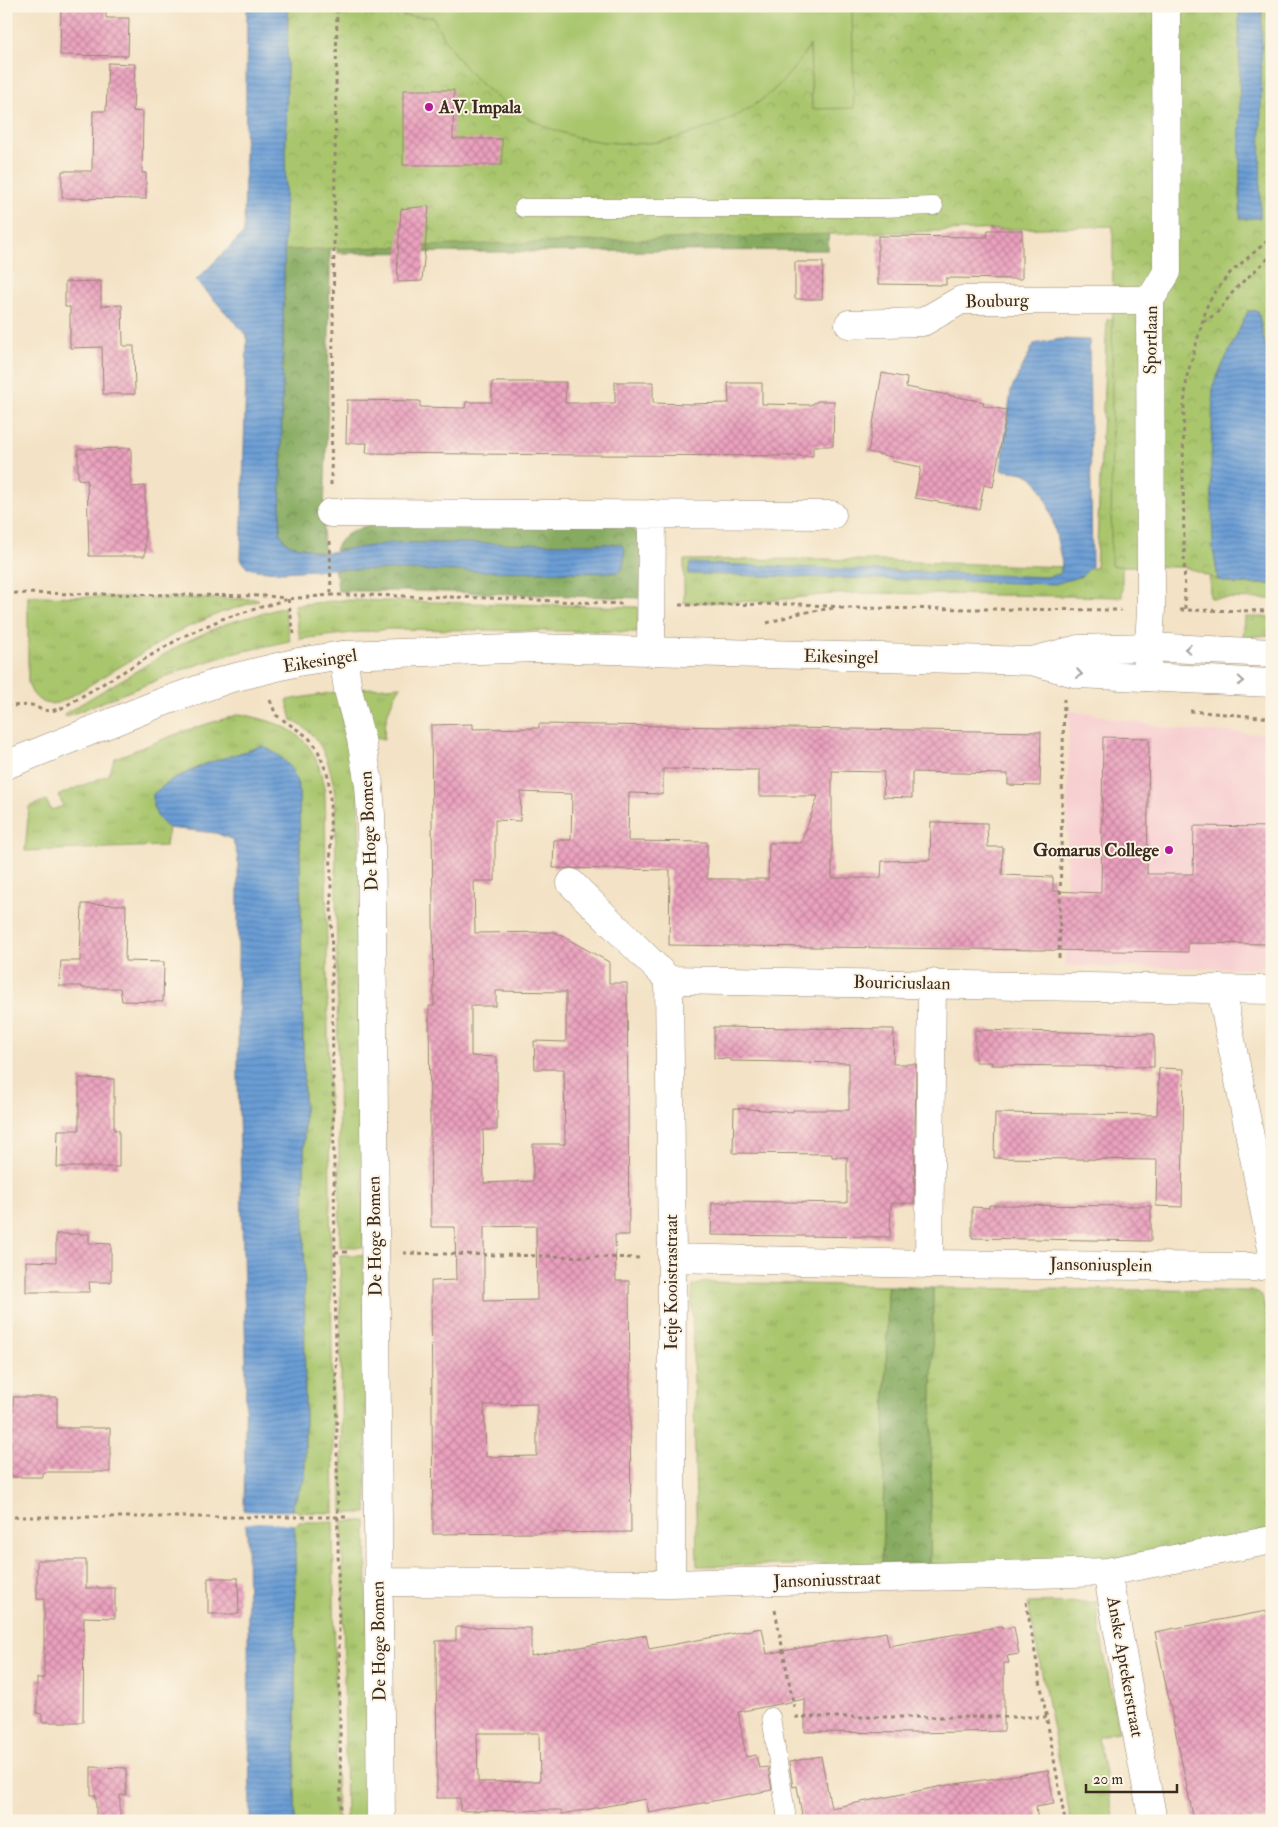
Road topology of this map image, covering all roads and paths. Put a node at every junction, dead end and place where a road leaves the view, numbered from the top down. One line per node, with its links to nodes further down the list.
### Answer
1 (337, 6): 10 (path)
2 (1166, 6): 7 (street, Sportlaan)
3 (934, 206): 4 (lane)
4 (523, 208)
5 (1272, 237): 8 (path, Sportlaan)
6 (1272, 255): 8 (path)
7 (1150, 300): 9 (street, Bouburg); 18 (street, Sportlaan)
8 (1203, 322): 19 (path, Sportlaan)
9 (849, 324)
10 (330, 513): 11 (street); 14 (path)
11 (652, 514): 12 (street); 16 (street)
12 (832, 514)
13 (6, 593): 15 (path)
14 (331, 595): 15 (path); 16 (path)
15 (288, 599): 26 (path); 31 (path)
16 (652, 605): 18 (path); 22 (street)
17 (1199, 609): 20 (path)
18 (1151, 610): 21 (street, Sportlaan)
19 (1185, 610)
20 (1272, 611)
21 (1148, 647): 23 (street, Eikesingel, one-way to 21); 25 (street, Eikesingel); 27 (street, Sportlaan)
22 (650, 652): 24 (street, Eikesingel); 25 (street, Eikesingel)
23 (1272, 653)
24 (342, 655): 26 (street, Eikesingel); 43 (street, De Hoge Bomen)
25 (1032, 661): 27 (street, Eikesingel, one-way to 27)
26 (298, 662): 34 (street, Eikesingel)
27 (1147, 677): 28 (street, Eikesingel, one-way to 28)
28 (1272, 683)
29 (1064, 690): 38 (path)
30 (278, 696): 42 (path)
31 (6, 706)
32 (1202, 712): 33 (path)
33 (1272, 718)
34 (6, 766)
35 (571, 883): 36 (street)
36 (669, 980): 37 (street, Bouriciuslaan); 44 (street, Ietje Kooistrastraat)
37 (932, 984): 38 (street, Bouriciuslaan); 45 (street)
38 (1059, 986): 39 (street, Bouriciuslaan)
39 (1221, 989): 40 (street, Bouriciuslaan); 41 (street)
40 (1272, 990)
41 (1272, 1249)
42 (335, 1252): 43 (path); 48 (path)
43 (376, 1252): 44 (path); 49 (street, De Hoge Bomen)
44 (672, 1258): 45 (street, Jansoniusplein); 55 (street, Ietje Kooistrastraat)
45 (930, 1264): 46 (street, Jansoniusplein)
46 (1272, 1264)
47 (6, 1517): 48 (path)
48 (337, 1517): 49 (path); 59 (path)
49 (378, 1517): 53 (street, De Hoge Bomen)
50 (1272, 1540): 51 (street, Jansoniusstraat)
51 (1107, 1572): 52 (street, Jansoniusstraat); 63 (street, Anske Aptekerstraat)
52 (1020, 1575): 54 (street, Jansoniusstraat); 58 (path)
53 (379, 1582): 55 (street, Jansoniusstraat); 60 (street, De Hoge Bomen)
54 (770, 1582): 55 (street, Jansoniusstraat); 57 (path)
55 (671, 1584)
56 (771, 1717): 57 (path); 61 (lane)
57 (796, 1717): 58 (path)
58 (1046, 1717): 62 (path)
59 (341, 1821)
60 (381, 1821)
61 (785, 1821)
62 (1065, 1821)
63 (1153, 1821)

